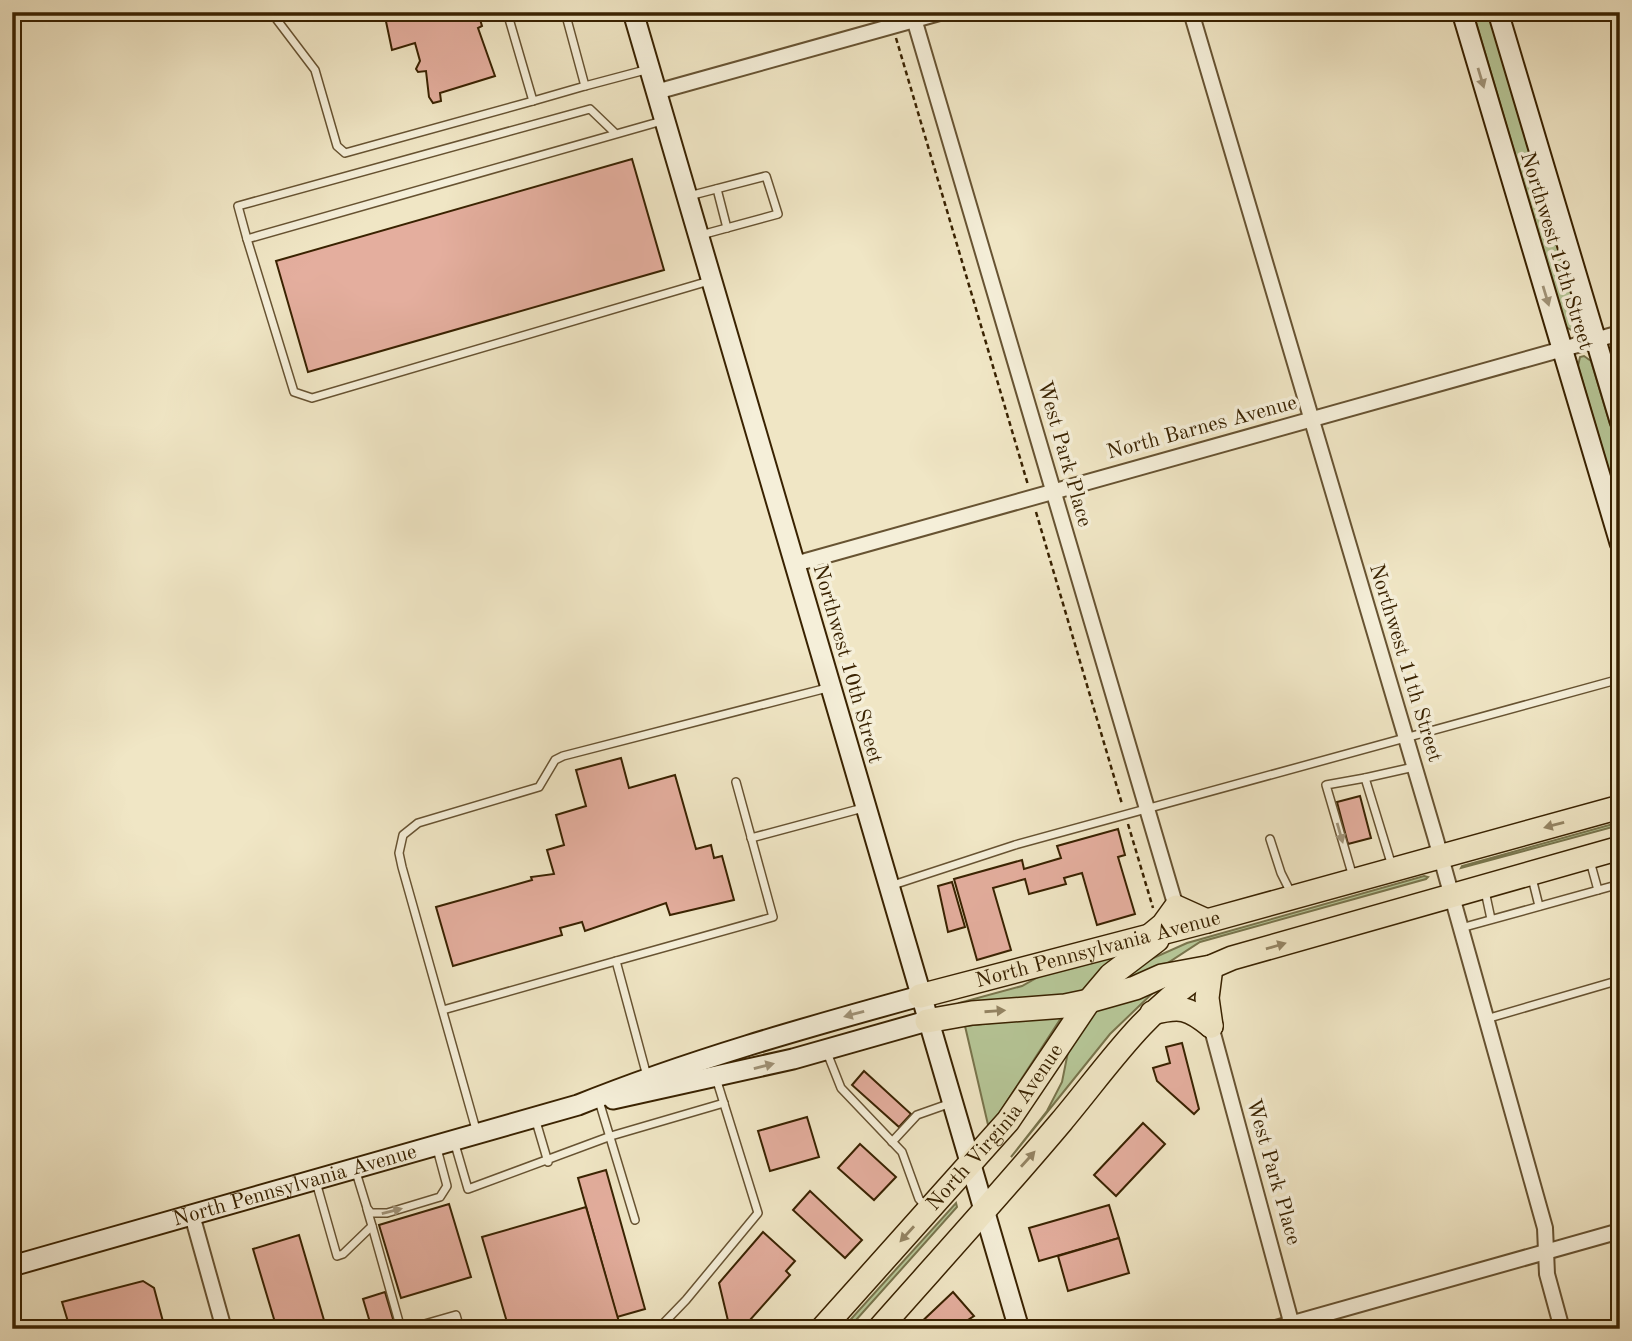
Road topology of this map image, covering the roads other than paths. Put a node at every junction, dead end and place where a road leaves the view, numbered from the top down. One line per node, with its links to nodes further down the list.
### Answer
1 (271, 12): 13 (lane)
2 (507, 12): 13 (lane)
3 (565, 12): 11 (lane)
4 (632, 12): 10 (main road, Northwest 10th Street)
5 (943, 12): 9 (street)
6 (1191, 12): 25 (street, Northwest 11th Street)
7 (1462, 12): 24 (main road, Northwest 12th Street, one-way to 24)
8 (1498, 12): 23 (main road, Northwest 12th Street)
9 (913, 16): 12 (street); 27 (street, West Park Place)
10 (649, 69): 11 (lane); 12 (main road, Northwest 10th Street)
11 (585, 86): 13 (lane)
12 (656, 92): 14 (main road, Northwest 10th Street)
13 (533, 101)
14 (662, 120): 15 (lane); 17 (main road, Northwest 10th Street)
15 (615, 133): 20 (lane); 20 (lane)
16 (717, 189): 17 (lane); 18 (lane); 18 (lane)
17 (685, 197): 19 (main road, Northwest 10th Street)
18 (727, 228): 19 (lane)
19 (696, 237): 21 (main road, Northwest 10th Street)
20 (247, 239): 21 (lane)
21 (710, 281): 29 (main road, Northwest 10th Street)
22 (1620, 333): 23 (street, North Barnes Avenue)
23 (1596, 340): 24 (street, North Barnes Avenue); 26 (main road, Northwest 12th Street)
24 (1562, 350): 25 (street, North Barnes Avenue); 28 (main road, Northwest 12th Street)
25 (1311, 420): 27 (street, North Barnes Avenue); 32 (street, Northwest 11th Street)
26 (1620, 421)
27 (1053, 492): 29 (street, North Barnes Avenue); 38 (street, West Park Place)
28 (1620, 543)
29 (795, 564): 31 (main road, Northwest 10th Street)
30 (1620, 679): 32 (lane)
31 (831, 686): 37 (main road, Northwest 10th Street); 65 (lane)
32 (1405, 738): 33 (street, Northwest 11th Street); 38 (lane)
33 (1414, 767): 34 (lane); 42 (street, Northwest 11th Street)
34 (1365, 778): 44 (lane); 46 (lane, one-way to 46)
35 (736, 782): 39 (lane)
36 (1620, 807): 42 (main road, North Pennsylvania Avenue, one-way to 42)
37 (864, 808): 39 (lane); 48 (main road, Northwest 10th Street)
38 (1147, 810): 48 (lane); 54 (street, West Park Place)
39 (751, 838): 59 (lane)
40 (1270, 839): 52 (lane)
41 (1620, 849): 43 (main road, North Pennsylvania Avenue)
42 (1439, 856): 44 (main road, North Pennsylvania Avenue); 51 (street, Northwest 11th Street)
43 (1589, 857): 45 (main road, North Pennsylvania Avenue); 50 (lane)
44 (1393, 869): 46 (main road, North Pennsylvania Avenue)
45 (1531, 873): 49 (main road, North Pennsylvania Avenue); 53 (lane)
46 (1354, 880): 52 (main road, North Pennsylvania Avenue)
47 (1620, 884): 50 (lane)
48 (887, 886): 62 (main road, Northwest 10th Street)
49 (1485, 887): 51 (main road, North Pennsylvania Avenue); 55 (lane)
50 (1598, 890): 53 (lane)
51 (1452, 896): 57 (street, Northwest 11th Street); 60 (main road, North Pennsylvania Avenue, one-way to 51)
52 (1293, 897): 56 (main road, North Pennsylvania Avenue)
53 (1539, 906): 55 (lane)
54 (1176, 907): 56 (main road); 58 (main road)
55 (1491, 919): 57 (lane)
56 (1207, 921): 58 (main road, North Pennsylvania Avenue)
57 (1461, 928): 67 (street, Northwest 11th Street)
58 (1160, 933): 62 (main road, North Pennsylvania Avenue); 64 (main road, North Virginia Avenue)
59 (616, 961): 65 (lane); 71 (lane)
60 (1212, 967): 64 (main road, North Pennsylvania Avenue); 66 (main road, North Virginia Avenue); 69 (main road)
61 (1617, 981): 63 (lane); 67 (lane)
62 (920, 996): 68 (main road, Northwest 10th Street); 71 (main road, North Pennsylvania Avenue, one-way to 71)
63 (1620, 999)
64 (1089, 1001): 68 (main road, North Pennsylvania Avenue, one-way to 64); 83 (main road, North Virginia Avenue)
65 (443, 1010): 78 (lane)
66 (1152, 1013): 69 (main road); 88 (main road, North Virginia Avenue, one-way to 66)
67 (1486, 1018): 93 (street, Northwest 11th Street)
68 (927, 1021): 70 (main road, North Pennsylvania Avenue); 75 (main road, Northwest 10th Street)
69 (1211, 1027): 95 (street, West Park Place)
70 (826, 1050): 72 (main road, North Pennsylvania Avenue, one-way to 70); 80 (lane)
71 (647, 1077): 76 (main road, North Pennsylvania Avenue)
72 (716, 1077): 73 (main road, North Pennsylvania Avenue); 74 (lane)
73 (599, 1101): 76 (main road, North Pennsylvania Avenue); 79 (lane)
74 (724, 1103): 79 (lane); 100 (lane)
75 (952, 1103): 80 (lane); 83 (main road, Northwest 10th Street)
76 (578, 1105): 77 (main road, North Pennsylvania Avenue)
77 (534, 1117): 78 (main road, North Pennsylvania Avenue); 82 (lane)
78 (477, 1134): 81 (main road, North Pennsylvania Avenue)
79 (611, 1136): 82 (lane); 90 (lane)
80 (892, 1142): 87 (lane)
81 (445, 1143): 82 (lane); 84 (main road, North Pennsylvania Avenue); 86 (lane, one-way to 81)
82 (548, 1162)
83 (970, 1165): 87 (main road, North Virginia Avenue); 88 (main road, Northwest 10th Street)
84 (355, 1169): 85 (main road, North Pennsylvania Avenue); 86 (lane)
85 (315, 1180): 89 (main road, North Pennsylvania Avenue); 91 (lane)
86 (367, 1208): 91 (lane)
87 (928, 1210): 101 (main road, North Virginia Avenue, one-way to 101)
88 (984, 1211): 102 (main road, North Virginia Avenue); 103 (main road, Northwest 10th Street)
89 (192, 1215): 94 (main road, North Pennsylvania Avenue); 96 (street)
90 (635, 1220)
91 (372, 1226): 97 (lane)
92 (1620, 1231): 93 (street)
93 (1546, 1250): 95 (street); 105 (street, Northwest 11th Street)
94 (12, 1266)
95 (1293, 1326): 104 (street)
96 (224, 1329)
97 (401, 1329)
98 (407, 1329): 99 (lane)
99 (460, 1329)
100 (658, 1329)
101 (822, 1329)
102 (879, 1329)
103 (1019, 1329)
104 (1272, 1329)
105 (1562, 1329)

